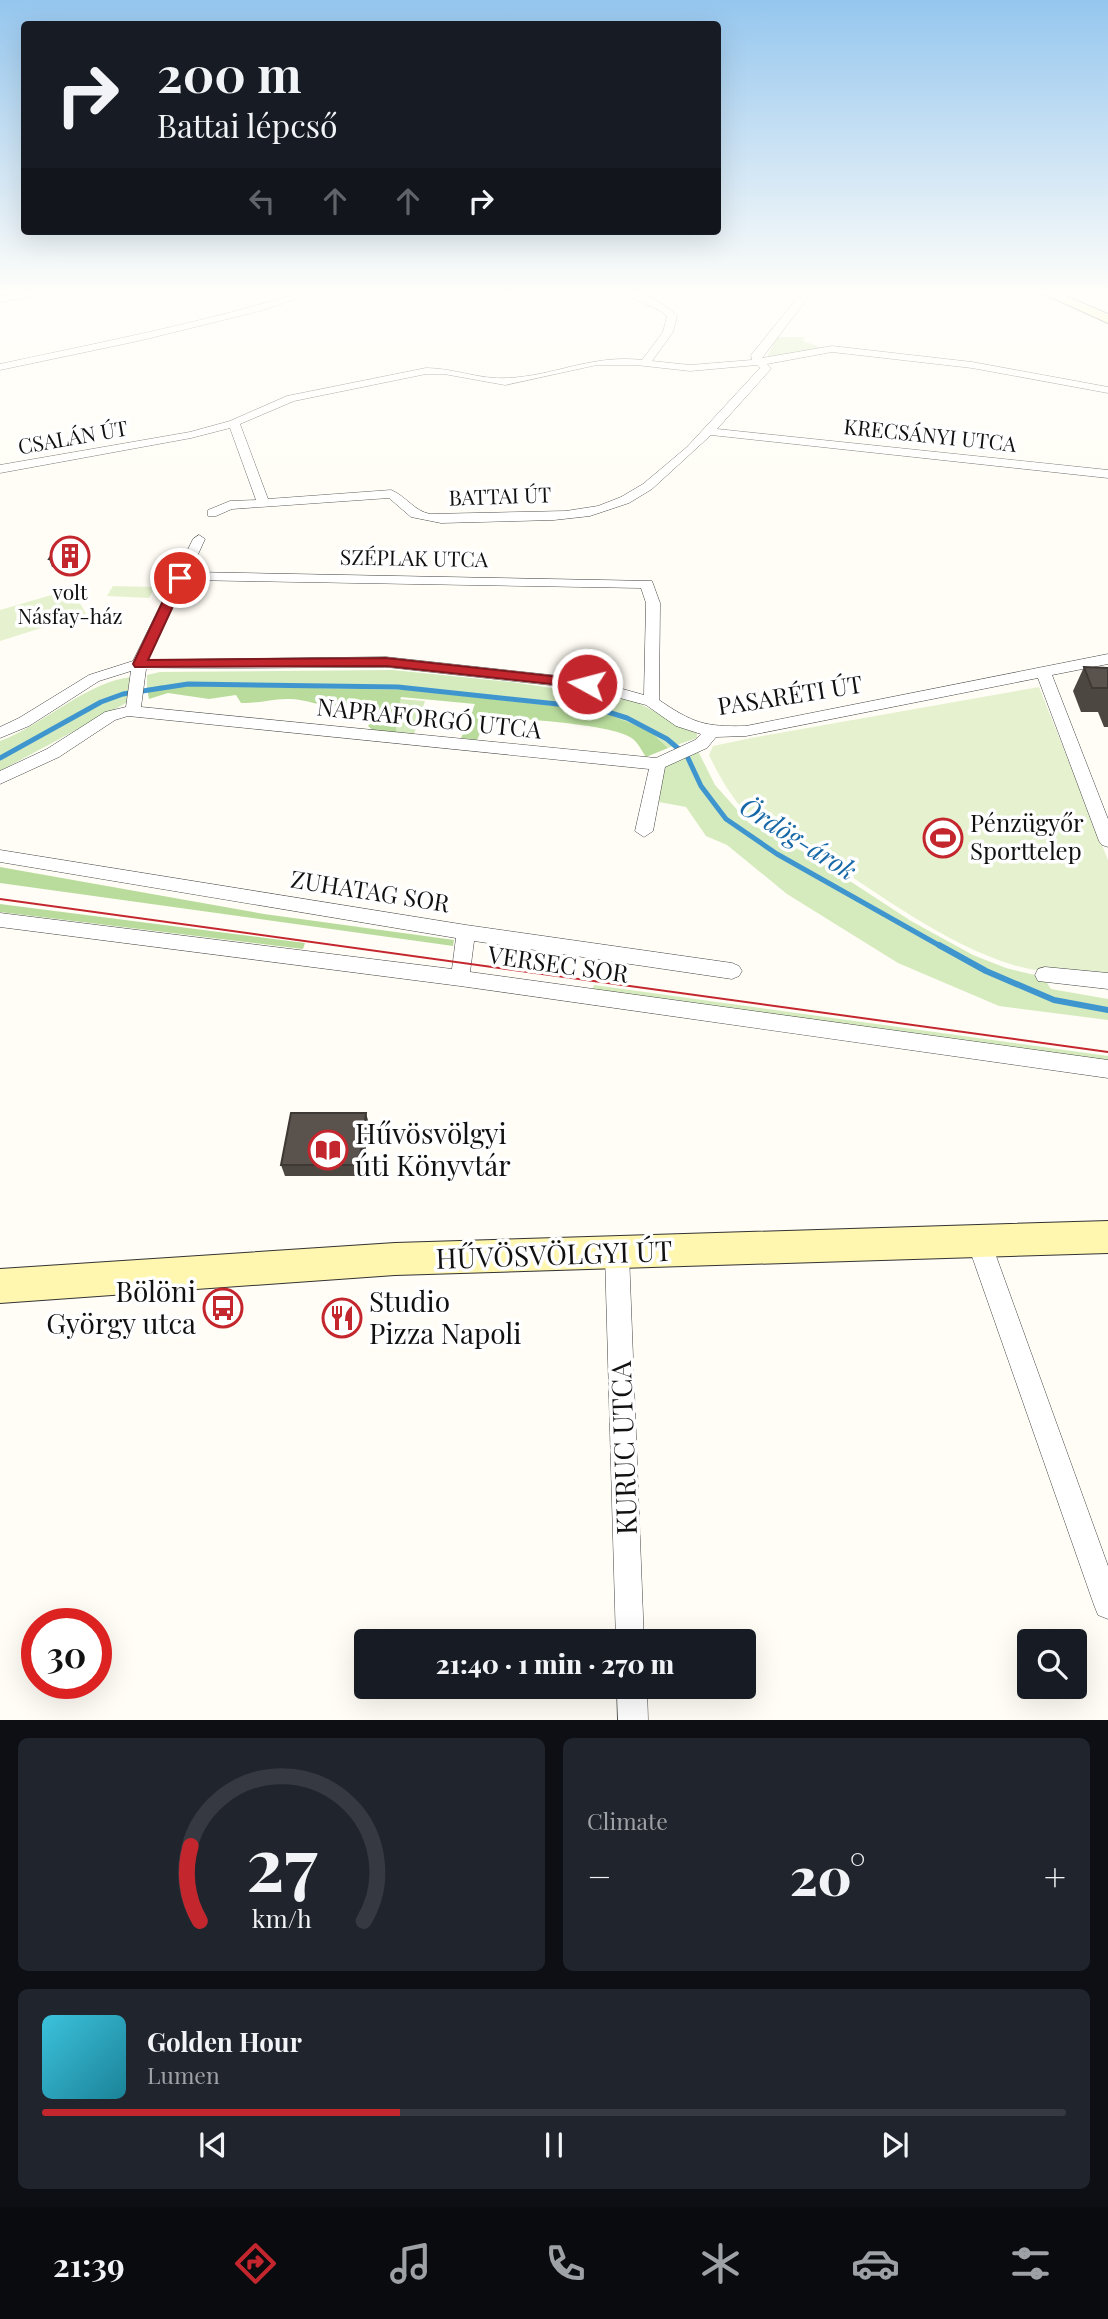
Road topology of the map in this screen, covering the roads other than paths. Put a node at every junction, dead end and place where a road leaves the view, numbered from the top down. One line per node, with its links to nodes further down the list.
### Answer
1 (429, 371): 7 (street, CSALÁN ÚT)
2 (432, 371): 3 (street, CSALÁN ÚT)
3 (560, 371)
4 (763, 371): 8 (street, BATTAI ÚT)
5 (1006, 371): 6 (street, CSALÁN ÚT)
6 (1108, 390)
7 (234, 423): 9 (street, CSALÁN ÚT); 11 (street)
8 (706, 431): 10 (street, KRECSÁNYI UTCA); 11 (street, BATTAI ÚT)
9 (0, 469)
10 (1108, 474)
11 (263, 502): 12 (street, BATTAI ÚT)
12 (212, 513)
13 (198, 539): 14 (street)
14 (181, 576): 16 (street); 18 (street, SZÉPLAK UTCA)
15 (1108, 659): 17 (street, PASARÉTI ÚT)
16 (138, 671): 18 (street, PASARÉTI ÚT); 19 (street); 20 (street, PASARÉTI ÚT)
17 (1044, 673): 21 (street, PASARÉTI ÚT); 25 (street)
18 (651, 702): 21 (street, PASARÉTI ÚT)
19 (134, 705): 22 (street, NAPRAFORGÓ UTCA); 23 (street)
20 (0, 733)
21 (706, 738): 22 (street)
22 (660, 763): 24 (street)
23 (0, 778)
24 (644, 831)
25 (1108, 841)
26 (0, 856): 28 (street, ZUHATAG SOR)
27 (0, 920): 31 (street, VERSEC SOR)
28 (466, 932): 29 (street, ZUHATAG SOR); 31 (street)
29 (732, 971)
30 (1045, 975): 32 (street)
31 (460, 978): 33 (street, VERSEC SOR)
32 (1108, 981)
33 (1108, 1069)
34 (1108, 1237): 35 (main road, HŰVÖSVÖLGYI ÚT)
35 (979, 1242): 36 (main road, HŰVÖSVÖLGYI ÚT); 38 (street)
36 (617, 1254): 37 (main road, HŰVÖSVÖLGYI ÚT); 39 (street, KURUC UTCA)
37 (0, 1286)
38 (1108, 1605)
39 (631, 1629)
40 (632, 1699): 41 (street)
41 (633, 1720)

